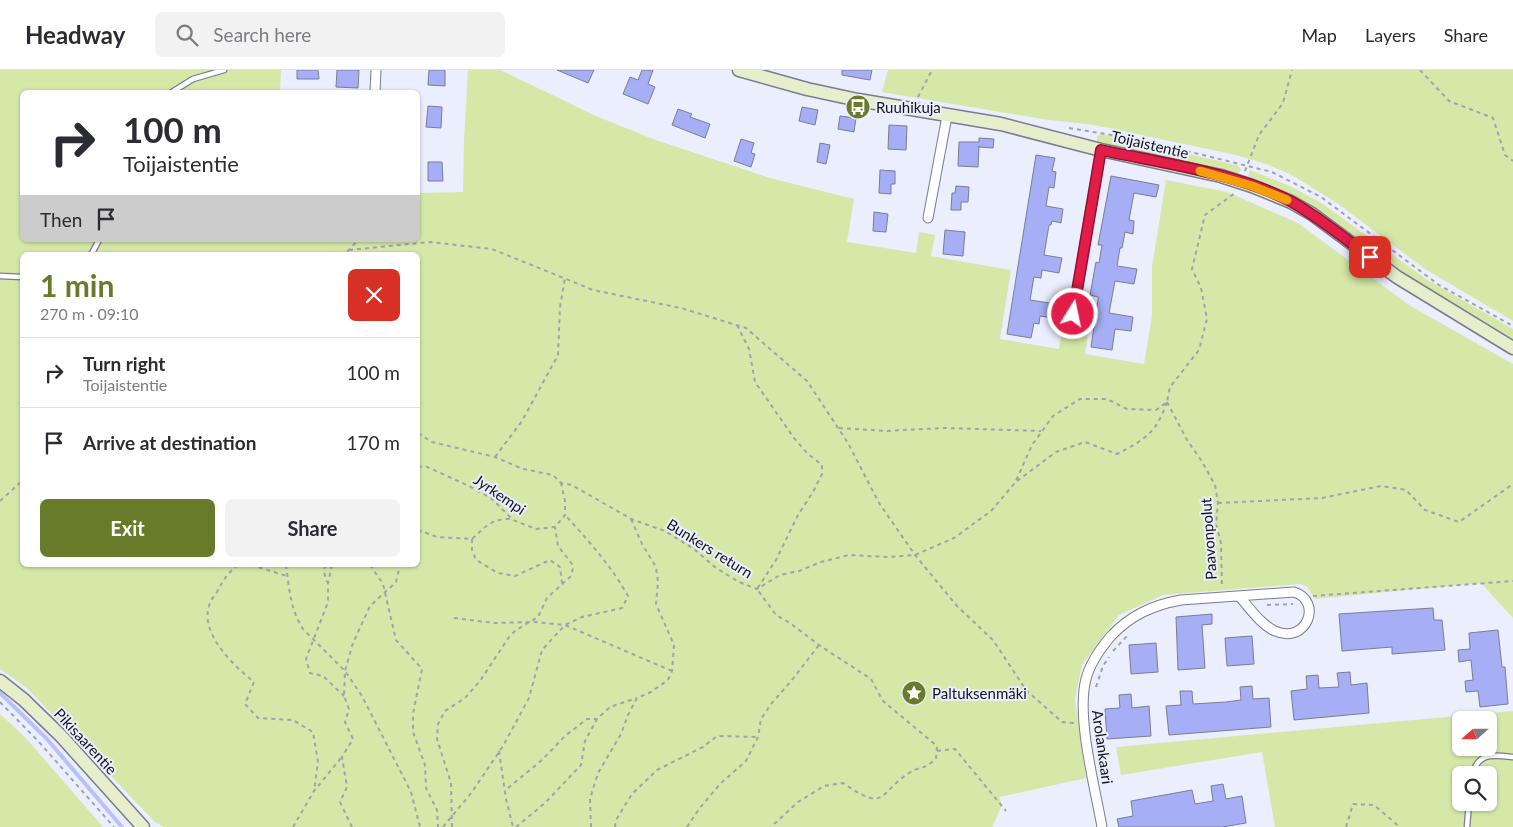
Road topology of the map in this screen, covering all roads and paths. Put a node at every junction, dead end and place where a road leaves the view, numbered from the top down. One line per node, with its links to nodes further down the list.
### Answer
1 (224, 70): 7 (lane)
2 (376, 70): 8 (street)
3 (739, 70): 10 (street, Toijaistentie)
4 (932, 70): 9 (path)
5 (1292, 70): 23 (path)
6 (1420, 70): 12 (path)
7 (175, 90)
8 (375, 90)
9 (916, 101)
10 (947, 116): 11 (street, Toijaistentie); 14 (street)
11 (1101, 150): 13 (street, Toijaistentie); 21 (street)
12 (1513, 161)
13 (1242, 182): 24 (street, Toijaistentie); 25 (path)
14 (928, 218)
15 (356, 242): 16 (path)
16 (349, 250): 17 (path); 20 (path)
17 (345, 252)
18 (0, 276): 19 (lane)
19 (20, 277)
20 (565, 278): 22 (path); 29 (path)
21 (1073, 314)
22 (737, 325): 26 (path); 55 (path)
23 (1513, 326)
24 (1513, 348)
25 (1167, 402): 27 (path, Bunkers return); 33 (path); 36 (path, Paavonpolut)
26 (838, 428): 27 (path); 43 (path)
27 (1042, 431): 33 (path, Bunkers return)
28 (420, 435): 29 (path, Bunkers return)
29 (495, 457): 32 (path, Bunkers return)
30 (420, 467): 39 (path, Jyrkempi)
31 (20, 483): 35 (path)
32 (561, 483): 37 (path); 38 (path, Bunkers return)
33 (1015, 483): 43 (path, Bunkers return)
34 (1513, 484): 36 (path)
35 (0, 501)
36 (1218, 503): 58 (path, Paavonpolut)
37 (565, 515): 40 (path); 63 (path)
38 (631, 519): 55 (path, Bunkers return); 68 (path)
39 (513, 520): 40 (path, Jyrkempi); 42 (path)
40 (555, 526): 54 (path)
41 (420, 532): 42 (path)
42 (472, 540): 54 (path)
43 (915, 555): 55 (path, Bunkers return); 75 (path)
44 (235, 567): 83 (path)
45 (258, 567): 51 (path)
46 (286, 567): 51 (path)
47 (325, 567): 53 (path)
48 (332, 567): 53 (path)
49 (371, 567): 56 (path)
50 (400, 567): 56 (path)
51 (287, 576): 65 (path)
52 (1513, 581): 59 (path)
53 (328, 583): 65 (path)
54 (562, 584): 62 (path)
55 (757, 589): 66 (path)
56 (385, 592): 67 (path); 92 (path)
57 (1239, 596): 58 (street, Arolankaari); 59 (street, Arolankaari); 60 (street)
58 (1222, 597): 75 (street, Arolankaari)
59 (1305, 599): 60 (path); 60 (street)
60 (1249, 606)
61 (454, 618): 62 (path)
62 (528, 622): 63 (path); 86 (path)
63 (565, 625): 68 (path); 77 (path)
64 (1131, 632): 70 (path)
65 (314, 640): 67 (path); 71 (path)
66 (819, 645): 76 (path); 78 (path)
67 (345, 671): 71 (path); 91 (path)
68 (672, 671): 72 (path)
69 (0, 681): 88 (street, Pikisaarentie)
70 (1096, 689)
71 (344, 696): 79 (path)
72 (637, 698): 74 (path); 96 (path)
73 (0, 702): 87 (path)
74 (596, 719): 82 (path); 95 (path)
75 (1084, 723): 100 (street, Arolankaari)
76 (758, 737): 97 (path); 98 (path)
77 (499, 751): 86 (path); 95 (path)
78 (937, 751): 84 (path); 99 (path)
79 (342, 757): 83 (path); 90 (path)
80 (1513, 757): 81 (lane)
81 (1474, 766)
82 (508, 788)
83 (314, 791): 89 (path)
84 (1006, 810)
85 (1468, 811): 103 (lane)
86 (451, 818): 93 (path); 94 (path)
87 (114, 827)
88 (143, 827)
89 (292, 827)
90 (352, 827)
91 (420, 827)
92 (438, 827)
93 (443, 827)
94 (452, 827)
95 (514, 827)
96 (591, 827)
97 (615, 827)
98 (687, 827)
99 (771, 827)
100 (1102, 827)
101 (1346, 827): 102 (path)
102 (1400, 827)
103 (1467, 827)

